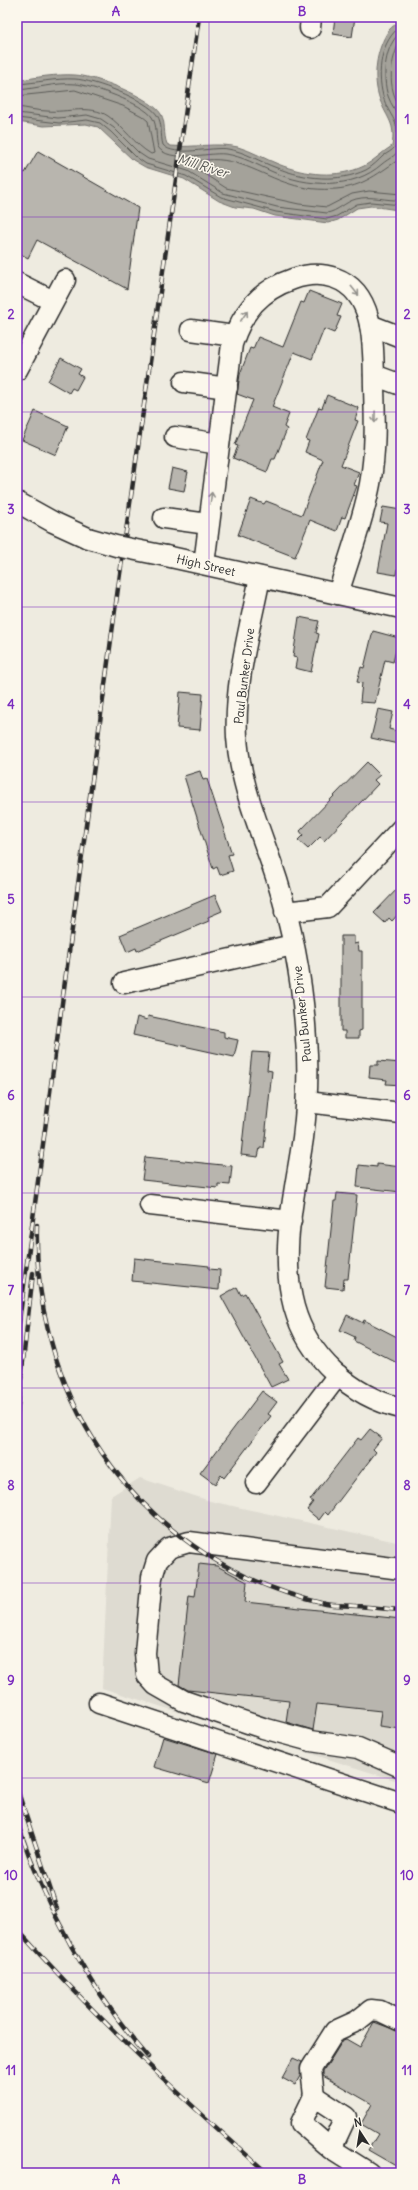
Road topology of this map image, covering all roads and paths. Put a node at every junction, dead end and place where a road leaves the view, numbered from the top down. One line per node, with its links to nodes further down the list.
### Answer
1 (65, 280): 3 (street)
2 (17, 283): 3 (street)
3 (53, 301): 8 (street)
4 (370, 325): 6 (street, one-way to 4); 7 (street); 9 (street)
5 (191, 330): 6 (street)
6 (234, 336): 12 (street)
7 (401, 337)
8 (17, 370)
9 (374, 375): 11 (street); 20 (street, one-way to 20)
10 (184, 382): 12 (street)
11 (401, 385)
12 (227, 388): 14 (street)
13 (175, 437): 14 (street)
14 (218, 444): 17 (street, one-way to 14)
15 (17, 502): 18 (street, High Street, bridge)
16 (164, 518): 17 (street)
17 (208, 524): 18 (street)
18 (204, 564): 19 (street, High Street)
19 (260, 577): 20 (street, High Street); 23 (street, Paul Bunker Drive)
20 (338, 594): 21 (street, High Street)
21 (401, 608)
22 (401, 829): 23 (street)
23 (285, 912): 24 (street, Paul Bunker Drive)
24 (293, 945): 25 (street); 26 (street, Paul Bunker Drive)
25 (124, 983)
26 (306, 1102): 27 (street); 29 (street, Paul Bunker Drive)
27 (401, 1113)
28 (150, 1205): 29 (street)
29 (290, 1221): 30 (street, Paul Bunker Drive)
30 (338, 1375): 31 (street, Paul Bunker Drive); 32 (street)
31 (401, 1408)
32 (256, 1483)
33 (401, 1569): 35 (street)
34 (99, 1703): 36 (street)
35 (401, 1767)
36 (401, 1803)
37 (401, 2022): 38 (street)
38 (314, 2096): 39 (street); 39 (street)
39 (331, 2149): 40 (street)
40 (369, 2173)

